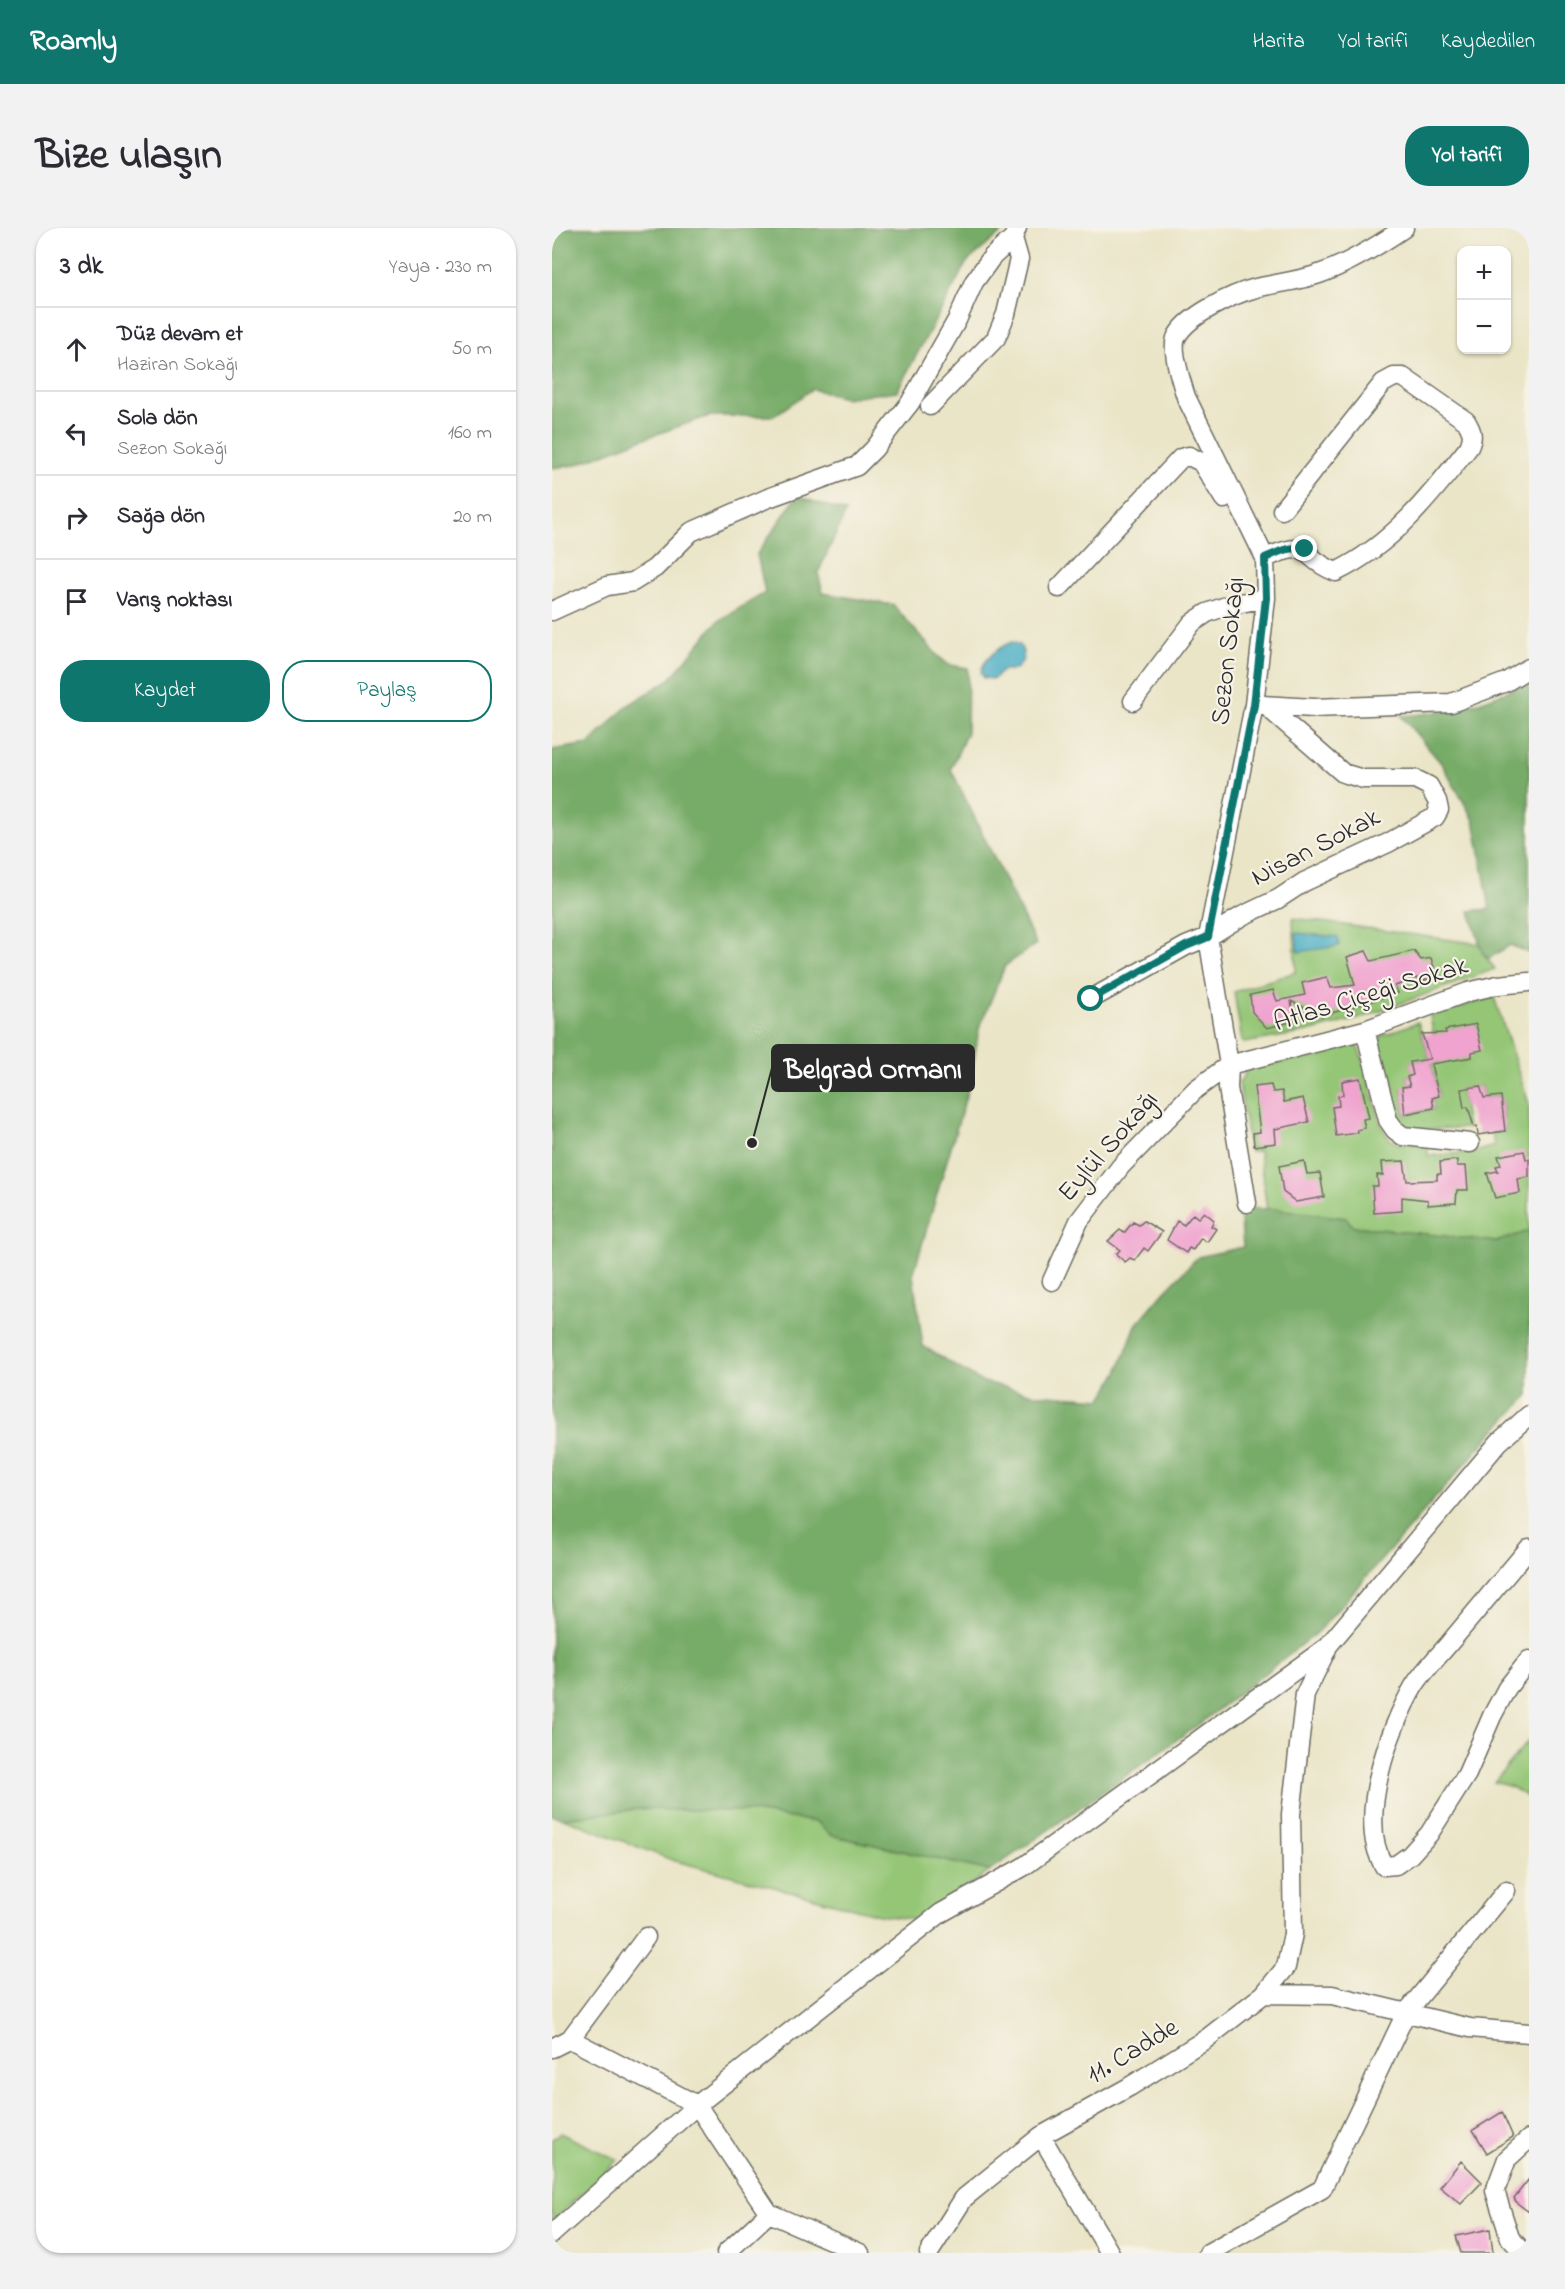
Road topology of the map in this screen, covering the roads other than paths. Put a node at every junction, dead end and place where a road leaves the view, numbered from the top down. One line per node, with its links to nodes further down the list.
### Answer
1 (1404, 228): 5 (street, Sezon Sokağı)
2 (1015, 233): 3 (street); 8 (street)
3 (930, 406)
4 (1282, 510): 5 (street)
5 (1265, 558): 7 (street, Sezon Sokağı)
6 (1059, 588): 7 (street)
7 (1263, 598): 10 (street); 11 (street, Sezon Sokağı)
8 (552, 611)
9 (1529, 668): 11 (street)
10 (1133, 701)
11 (1260, 705): 12 (street, Sezon Sokağı); 12 (street, Nisan Sokak)
12 (1208, 937): 14 (street); 16 (street, Sezon Sokağı)
13 (1529, 982): 15 (street, Atlas Çiçeği Sokak)
14 (1091, 999)
15 (1365, 1030): 16 (street, Atlas Çiçeği Sokak); 17 (street)
16 (1230, 1065): 18 (street, Sezon Sokağı); 19 (street, Eylül Sokağı)
17 (1470, 1143)
18 (1247, 1203)
19 (1052, 1281)
20 (1529, 1415): 22 (street)
21 (1529, 1548): 23 (street)
22 (1328, 1647): 26 (street, 11. Cadde); 31 (street)
23 (1529, 1660)
24 (1506, 1891): 27 (street)
25 (646, 1937): 29 (street)
26 (1264, 1994): 27 (street); 32 (street, 11. Cadde)
27 (1406, 2013): 28 (street); 40 (street)
28 (1529, 2032)
29 (570, 2039): 30 (street); 31 (street)
30 (552, 2048)
31 (697, 2105): 34 (street); 35 (street)
32 (1041, 2136): 38 (street, 11. Cadde); 39 (street)
33 (1529, 2139): 41 (street)
34 (769, 2213): 36 (street); 37 (street)
35 (552, 2234)
36 (726, 2253)
37 (860, 2253)
38 (930, 2253)
39 (1110, 2253)
40 (1208, 2253)
41 (1524, 2253)

